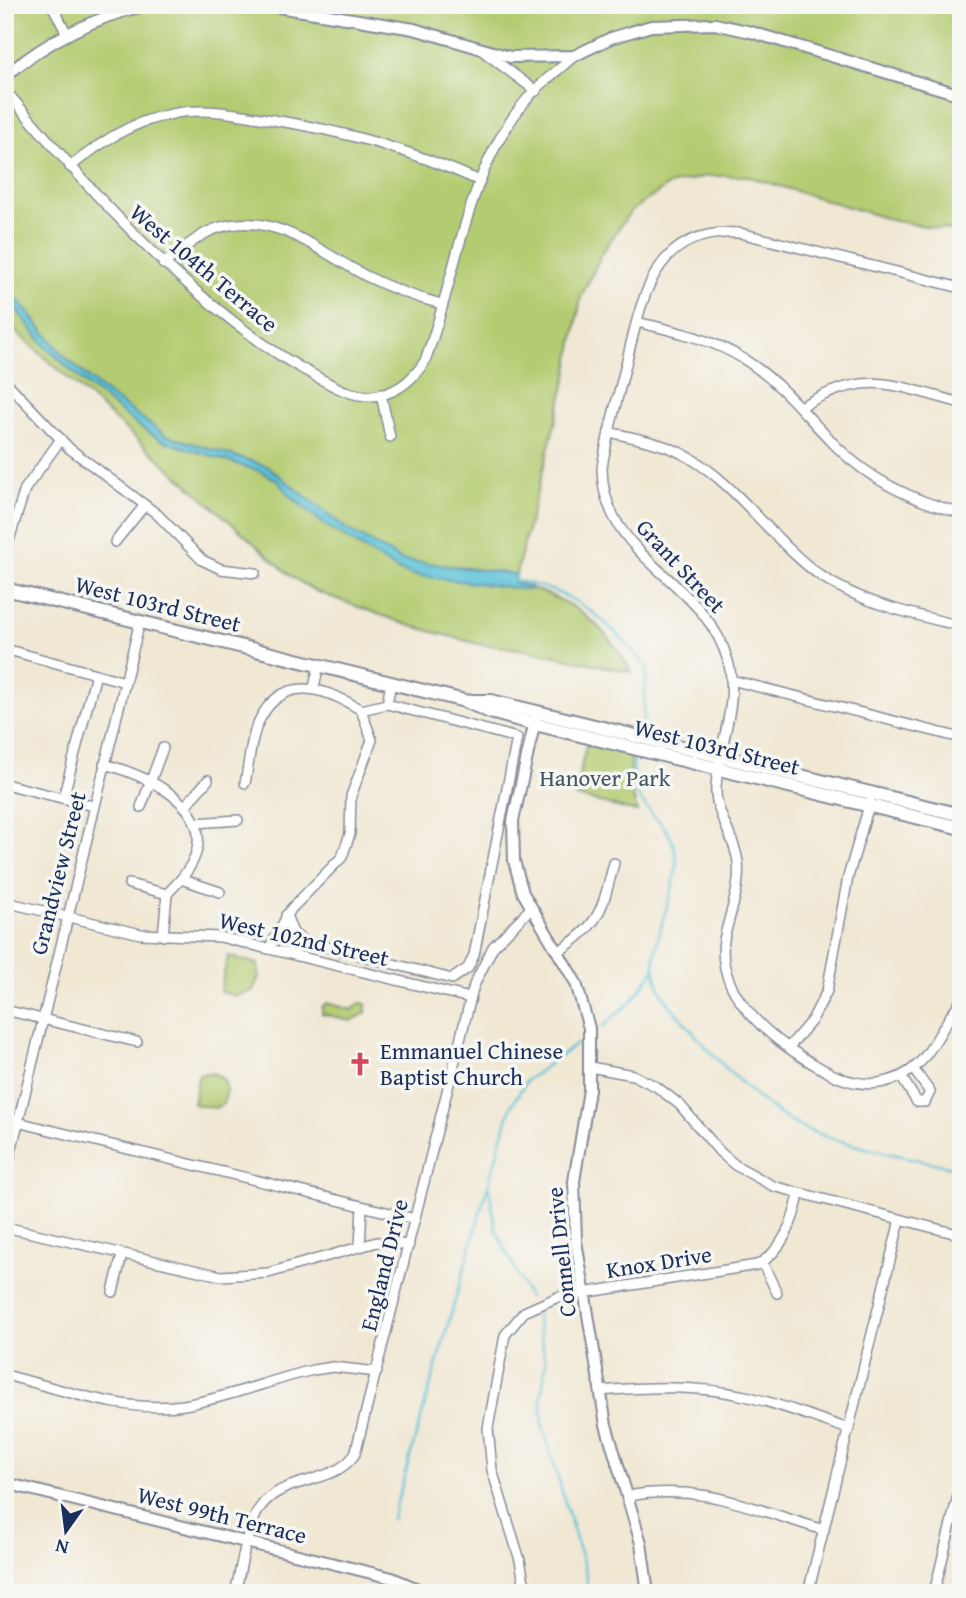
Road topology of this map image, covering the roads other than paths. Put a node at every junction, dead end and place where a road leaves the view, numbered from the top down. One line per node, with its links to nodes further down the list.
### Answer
1 (52, 5): 4 (street)
2 (147, 5): 4 (street)
3 (266, 5): 5 (street)
4 (67, 34): 7 (street)
5 (484, 51): 6 (street); 9 (street)
6 (574, 56): 9 (street); 10 (street)
7 (5, 76)
8 (5, 90): 11 (street, West 104th Terrace)
9 (536, 90): 12 (street)
10 (961, 95)
11 (70, 167): 12 (street); 13 (street, West 104th Terrace)
12 (480, 181): 15 (street)
13 (163, 264): 15 (street); 18 (street, West 104th Terrace)
14 (961, 288): 16 (street, Grant Street)
15 (441, 304): 18 (street)
16 (636, 322): 20 (street); 21 (street, Grant Street)
17 (5, 381): 23 (street)
18 (381, 394): 22 (street)
19 (961, 403): 20 (street)
20 (800, 407): 25 (street)
21 (609, 432): 31 (street); 35 (street, Grant Street)
22 (390, 438)
23 (61, 439): 24 (street); 27 (street)
24 (145, 505): 26 (street); 28 (street)
25 (961, 513)
26 (115, 542)
27 (5, 553)
28 (255, 573)
29 (5, 589): 30 (main road, West 103rd Street)
30 (140, 621): 33 (main road, West 103rd Street); 36 (street, Grandview Street)
31 (961, 626)
32 (5, 649): 34 (street)
33 (319, 665): 37 (main road, West 103rd Street); 38 (street)
34 (96, 674): 36 (street); 50 (street)
35 (731, 680): 42 (street); 44 (street, Grant Street)
36 (125, 682): 45 (street, Grandview Street)
37 (391, 683): 39 (street); 41 (main road, West 103rd Street)
38 (314, 687): 40 (street); 48 (street)
39 (387, 704): 40 (street); 59 (street)
40 (361, 710): 69 (street)
41 (536, 718): 44 (main road, West 103rd Street); 60 (street, Connell Drive)
42 (961, 738)
43 (163, 748): 47 (street)
44 (720, 763): 51 (main road, West 103rd Street); 82 (street, Grant Street)
45 (104, 764): 47 (street); 52 (street, Grandview Street)
46 (208, 780): 53 (street)
47 (150, 781): 53 (street); 54 (street)
48 (246, 783)
49 (5, 784): 50 (street)
50 (64, 798): 52 (street)
51 (870, 800): 55 (main road, West 103rd Street); 58 (main road, West 103rd Street); 82 (street)
52 (94, 806): 70 (street, Grandview Street)
53 (186, 806): 57 (street)
54 (141, 807)
55 (961, 815)
56 (238, 820): 57 (street)
57 (195, 823): 62 (street)
58 (961, 828)
59 (498, 837): 60 (street); 75 (street, West 102nd Street)
60 (512, 839): 68 (street, Connell Drive)
61 (614, 863): 74 (street)
62 (181, 880): 64 (street); 65 (street)
63 (129, 884): 65 (street)
64 (220, 892)
65 (167, 894): 71 (street)
66 (5, 902): 70 (street, West 102nd Street)
67 (961, 905): 72 (street)
68 (531, 908): 74 (street, Connell Drive); 77 (street, England Drive)
69 (286, 915): 73 (street); 75 (street, West 102nd Street)
70 (67, 917): 71 (street, West 102nd Street); 80 (street, Grandview Street)
71 (163, 936): 73 (street, West 102nd Street)
72 (961, 942)
73 (269, 948): 76 (street, West 102nd Street)
74 (559, 951): 83 (street, Connell Drive)
75 (402, 967): 76 (street)
76 (400, 981): 77 (street, West 102nd Street)
77 (470, 998): 91 (street, England Drive)
78 (961, 1001): 84 (street)
79 (5, 1010): 80 (street)
80 (42, 1018): 81 (street); 87 (street, Grandview Street)
81 (137, 1042)
82 (789, 1047): 85 (street, Grant Street)
83 (590, 1067): 89 (street); 100 (street, Connell Drive)
84 (914, 1070): 85 (street); 85 (street)
85 (902, 1078)
86 (5, 1119): 87 (street)
87 (16, 1122): 88 (street, Grandview Street); 90 (street)
88 (5, 1176)
89 (799, 1195): 92 (street); 98 (street)
90 (362, 1207): 91 (street); 96 (street)
91 (415, 1219): 95 (street, England Drive)
92 (900, 1220): 94 (street); 105 (street)
93 (5, 1227): 97 (street)
94 (961, 1235)
95 (409, 1245): 96 (street); 102 (street, England Drive)
96 (360, 1247): 97 (street)
97 (122, 1255): 99 (street)
98 (762, 1262): 100 (street, Knox Drive); 101 (street)
99 (113, 1292)
100 (584, 1293): 104 (street, Connell Drive); 113 (street, Knox Drive)
101 (777, 1293)
102 (377, 1372): 103 (street); 110 (street, England Drive)
103 (5, 1375)
104 (600, 1391): 105 (street); 108 (street, Connell Drive)
105 (849, 1429): 109 (street)
106 (5, 1483): 110 (street, West 99th Terrace)
107 (961, 1483): 116 (street)
108 (627, 1496): 109 (street); 114 (street, Connell Drive)
109 (824, 1530): 115 (street)
110 (247, 1543): 111 (street, England Drive); 112 (street, West 99th Terrace)
111 (235, 1593)
112 (427, 1593)
113 (526, 1593)
114 (648, 1593)
115 (808, 1593)
116 (934, 1593)

